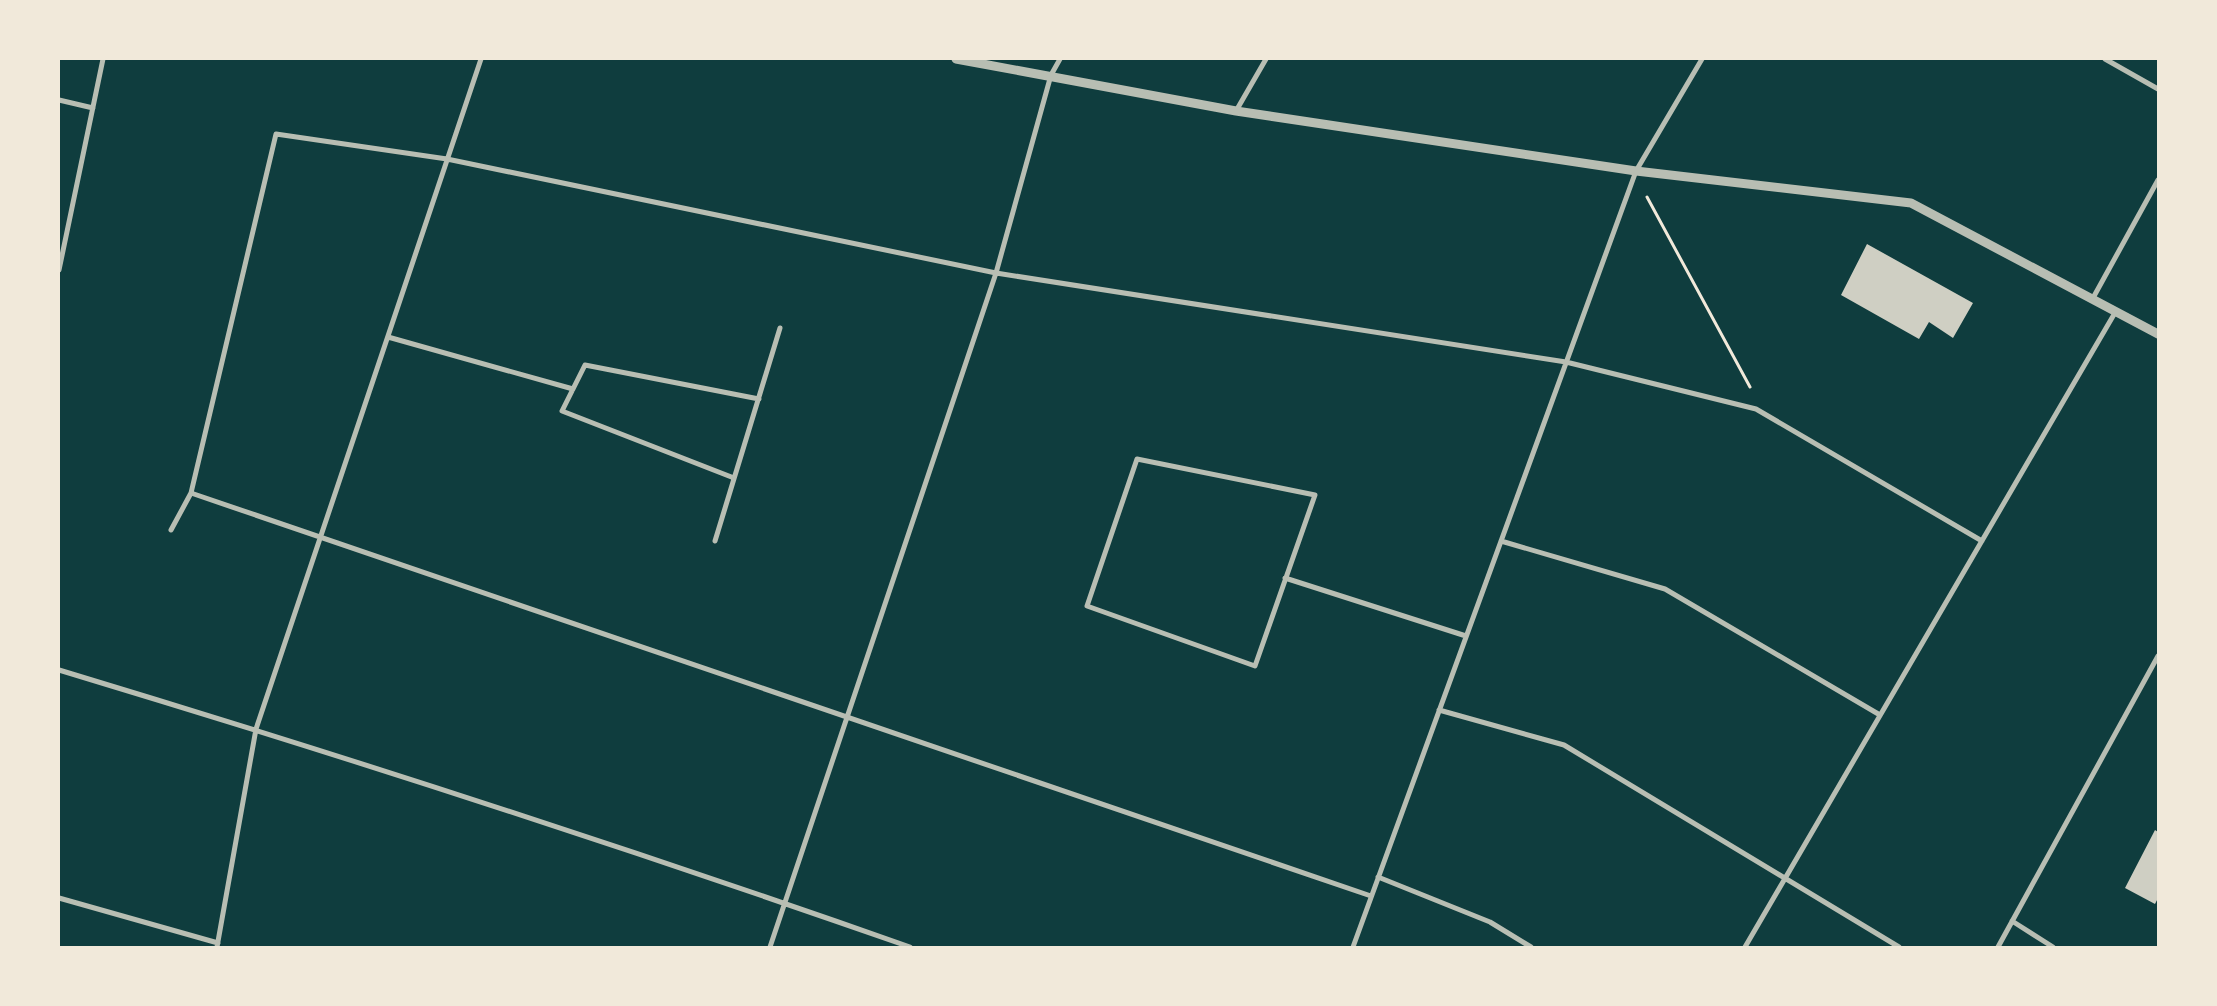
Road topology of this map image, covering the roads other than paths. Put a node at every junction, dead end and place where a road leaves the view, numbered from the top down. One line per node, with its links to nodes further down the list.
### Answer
1 (103, 59): 11 (street)
2 (481, 59): 13 (street)
3 (956, 59): 8 (street)
4 (1060, 59): 8 (street)
5 (1266, 59): 12 (street)
6 (1702, 59): 14 (street)
7 (2105, 59): 9 (street)
8 (1051, 75): 12 (street); 18 (street)
9 (2158, 89)
10 (59, 100): 11 (street)
11 (93, 108): 16 (street)
12 (1236, 111): 14 (street)
13 (447, 159): 18 (street); 23 (street); 28 (street)
14 (1636, 171): 19 (street); 24 (street)
15 (2158, 180): 19 (street)
16 (61, 245): 17 (street)
17 (59, 270)
18 (996, 273): 24 (street); 40 (street)
19 (2093, 298): 20 (street)
20 (2116, 311): 22 (street); 33 (street)
21 (780, 328): 26 (street)
22 (2158, 334)
23 (388, 337): 25 (street); 30 (street)
24 (1566, 362): 32 (street); 33 (street)
25 (573, 389): 26 (street); 27 (street)
26 (759, 398): 27 (street)
27 (734, 478): 31 (street)
28 (191, 493): 29 (street); 30 (street)
29 (171, 530)
30 (320, 538): 40 (street); 41 (street)
31 (715, 541)
32 (1501, 541): 35 (street); 39 (street)
33 (1982, 541): 39 (street)
34 (1286, 578): 34 (street); 35 (street)
35 (1466, 636): 38 (street)
36 (2158, 656): 47 (street)
37 (59, 670): 41 (street)
38 (1439, 710): 42 (street); 43 (street)
39 (1880, 715): 43 (street)
40 (846, 717): 44 (street); 46 (street)
41 (256, 730): 46 (street); 48 (street)
42 (1378, 877): 44 (street); 52 (street)
43 (1785, 878): 53 (street); 54 (street)
44 (1371, 896): 51 (street)
45 (59, 898): 48 (street)
46 (784, 903): 49 (street); 50 (street)
47 (2012, 921): 55 (street); 56 (street)
48 (217, 945)
49 (770, 947)
50 (910, 947)
51 (1353, 947)
52 (1531, 947)
53 (1745, 947)
54 (1899, 947)
55 (1998, 947)
56 (2053, 947)

